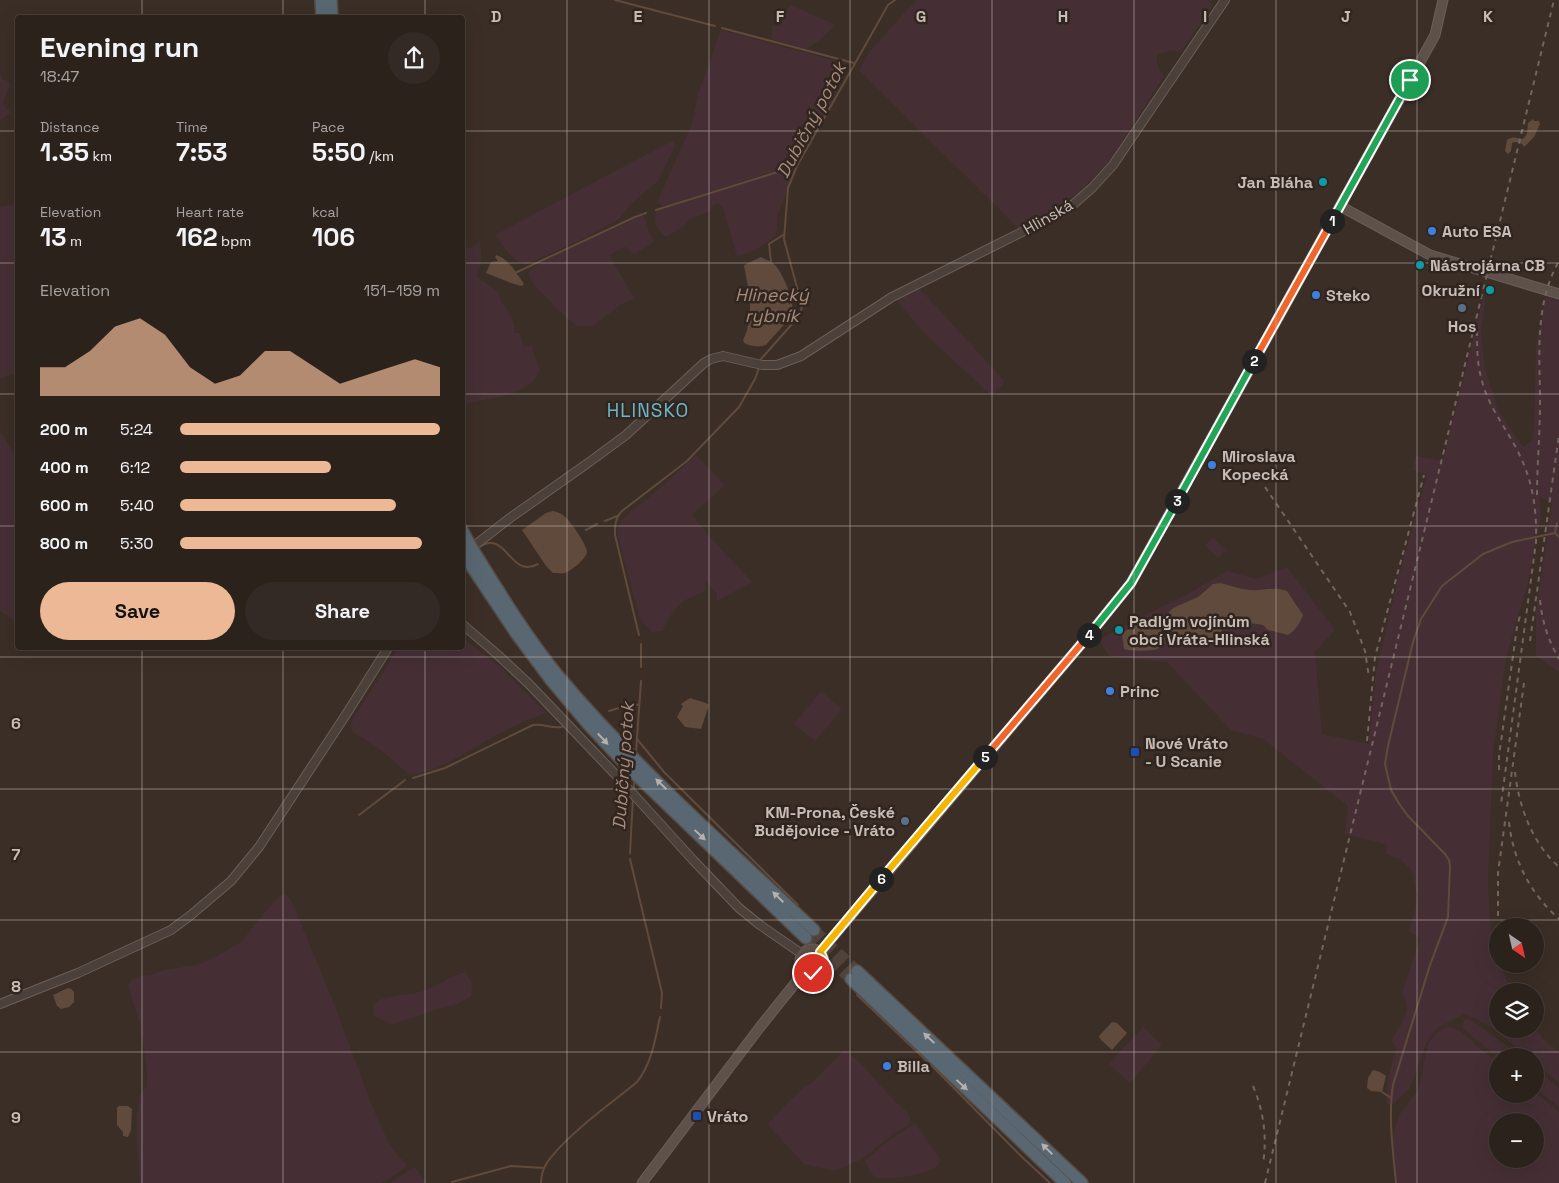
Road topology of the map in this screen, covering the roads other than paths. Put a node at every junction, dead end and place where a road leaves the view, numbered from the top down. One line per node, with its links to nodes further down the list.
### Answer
1 (321, 0): 5 (highway)
2 (331, 0): 6 (highway)
3 (1225, 0): 9 (street, Hlinská)
4 (1443, 0): 7 (main road)
5 (322, 15)
6 (332, 15)
7 (1340, 206): 8 (main road); 13 (main road)
8 (1559, 294)
9 (468, 553): 12 (highway); 12 (highway, one-way to 12)
10 (465, 627): 14 (street)
11 (387, 650): 16 (street)
12 (635, 767): 12 (highway, one-way to 12)
13 (820, 952): 14 (main road); 15 (main road)
14 (802, 954): 15 (main road)
15 (805, 971): 17 (main road)
16 (0, 1004)
17 (642, 1183)
18 (1065, 1183): 19 (highway, one-way to 18)
19 (1082, 1183)

